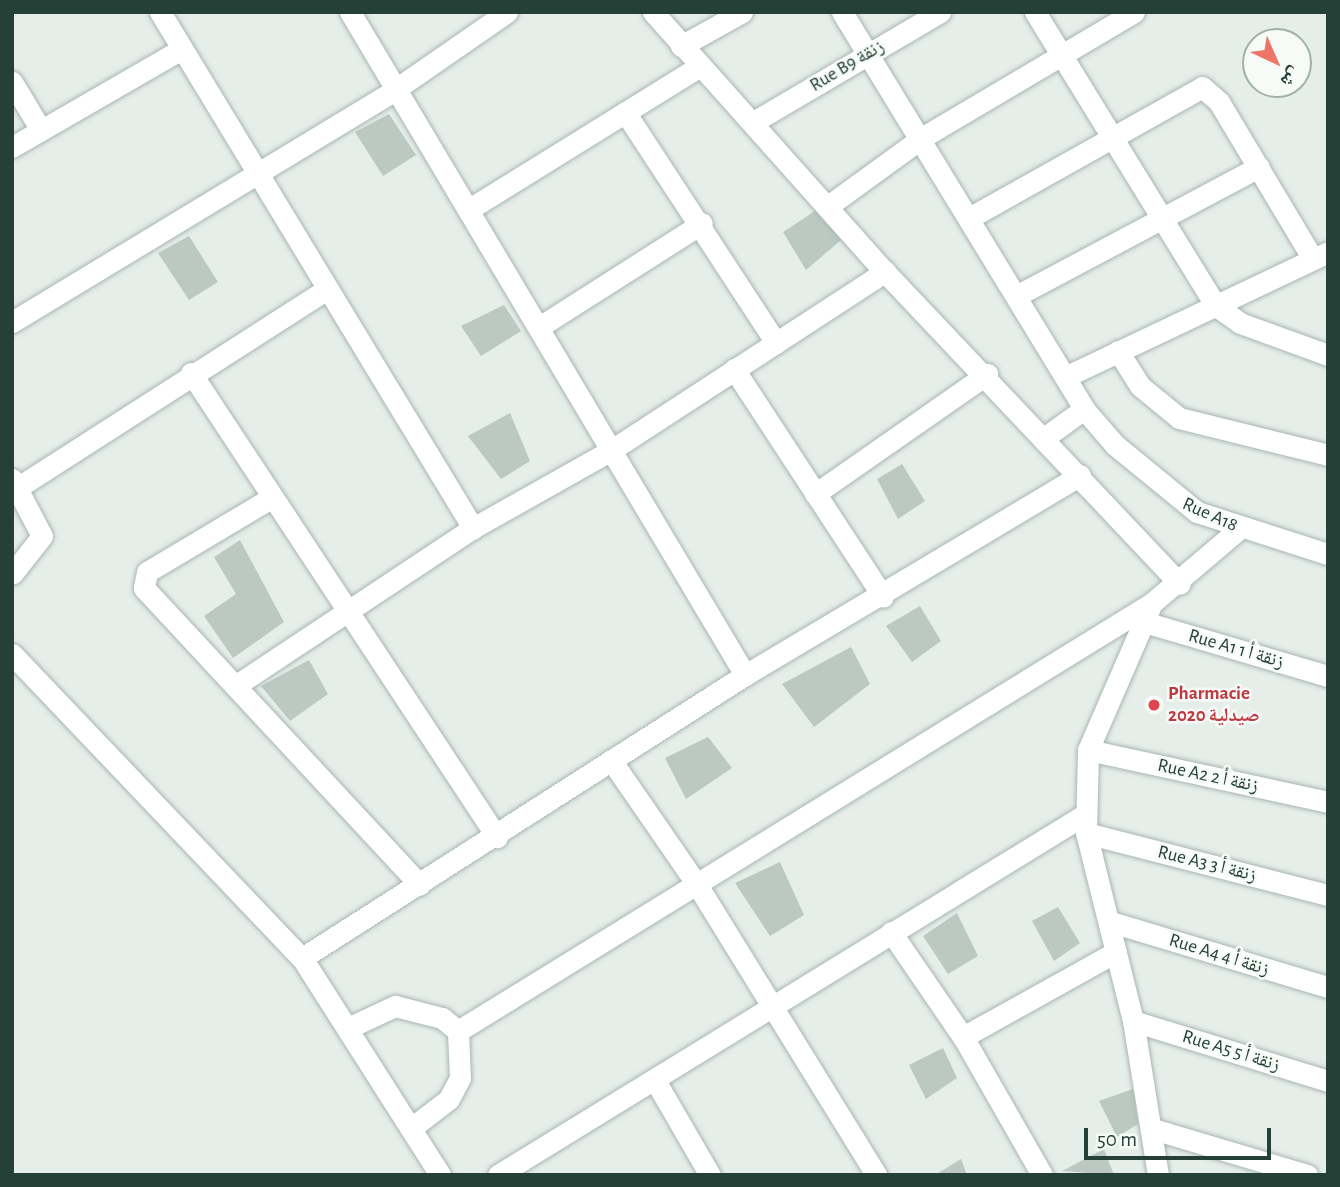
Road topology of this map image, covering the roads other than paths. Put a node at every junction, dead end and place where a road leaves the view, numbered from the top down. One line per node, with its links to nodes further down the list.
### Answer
1 (160, 12): 11 (street)
2 (350, 12): 16 (street)
3 (508, 12): 16 (street)
4 (653, 12): 10 (street)
5 (742, 12): 10 (street)
6 (842, 12): 12 (street, Rue A18)
7 (940, 12): 12 (street, Rue B9 زنقة)
8 (1035, 12): 13 (street)
9 (1135, 12): 13 (street)
10 (681, 46): 14 (street)
11 (182, 49): 19 (street); 24 (street)
12 (869, 53): 18 (street, Rue B9 زنقة); 20 (street, Rue A18)
13 (1062, 55): 20 (street); 21 (street)
14 (700, 66): 17 (street); 18 (street)
15 (12, 82): 19 (street)
16 (396, 89): 24 (street); 26 (street)
17 (625, 112): 26 (street); 29 (street)
18 (755, 121): 25 (street)
19 (41, 130): 22 (street)
20 (923, 137): 25 (street); 27 (street, Rue A18)
21 (1108, 138): 23 (street); 27 (street); 28 (street)
22 (12, 148)
23 (1259, 167): 28 (street); 30 (street)
24 (258, 173): 32 (street); 35 (street)
25 (828, 206): 31 (street)
26 (471, 208): 36 (street)
27 (969, 218): 33 (street, Rue A18)
28 (1158, 220): 33 (street); 34 (street)
29 (702, 223): 36 (street); 37 (street)
30 (1320, 256): 34 (street)
31 (885, 272): 37 (street); 42 (street)
32 (326, 290): 41 (street); 52 (street)
33 (1016, 296): 43 (street, Rue A18)
34 (1216, 306): 38 (street); 39 (street)
35 (12, 322)
36 (539, 327): 46 (street)
37 (776, 343): 40 (street)
38 (1118, 351): 43 (street); 47 (street)
39 (1328, 355)
40 (734, 369): 46 (street); 50 (street)
41 (191, 373): 49 (street); 51 (street)
42 (987, 374): 45 (street); 50 (street)
43 (1065, 377): 44 (street, Rue A18)
44 (1084, 409): 45 (street); 53 (street, Rue A18)
45 (1044, 438): 48 (street)
46 (613, 449): 52 (street); 61 (street)
47 (1328, 455)
48 (1080, 475): 56 (street); 57 (street)
49 (15, 484): 55 (street)
50 (815, 494): 57 (street)
51 (271, 498): 58 (street); 63 (street)
52 (473, 528): 58 (street)
53 (1240, 529): 54 (street, Rue A18); 56 (street)
54 (1328, 554)
55 (12, 574)
56 (1180, 583): 59 (street)
57 (883, 597): 61 (street)
58 (343, 611): 63 (street); 68 (street)
59 (1148, 613): 62 (street, Rue A1 زنقة أ 1); 64 (street); 69 (street)
60 (12, 654): 75 (street)
61 (745, 675): 65 (street)
62 (1328, 676)
63 (234, 686): 70 (street)
64 (1088, 750): 66 (street, Rue A2 زنقة أ 2); 67 (street)
65 (611, 760): 68 (street); 69 (street)
66 (1328, 802)
67 (1085, 824): 71 (street, Rue A3 زنقة أ 3); 72 (street); 73 (street)
68 (497, 837): 70 (street)
69 (696, 883): 77 (street); 80 (street)
70 (420, 885): 75 (street)
71 (1328, 895)
72 (1111, 922): 74 (street); 76 (street, Rue A4 زنقة أ 4)
73 (891, 932): 77 (street); 81 (street)
74 (1116, 952): 78 (street); 81 (street)
75 (302, 958): 79 (street)
76 (1328, 987)
77 (774, 1009): 83 (street); 89 (street)
78 (1133, 1021): 82 (street, Rue A5 زنقة أ 5); 85 (street)
79 (350, 1027): 80 (street); 84 (street)
80 (458, 1031): 84 (street)
81 (963, 1037): 90 (street)
82 (1328, 1081)
83 (656, 1082): 87 (street); 88 (street)
84 (414, 1126): 86 (street)
85 (1153, 1129): 91 (street); 92 (street)
86 (440, 1175)
87 (498, 1175)
88 (710, 1175)
89 (876, 1175)
90 (1042, 1175)
91 (1158, 1175)
92 (1307, 1175)

